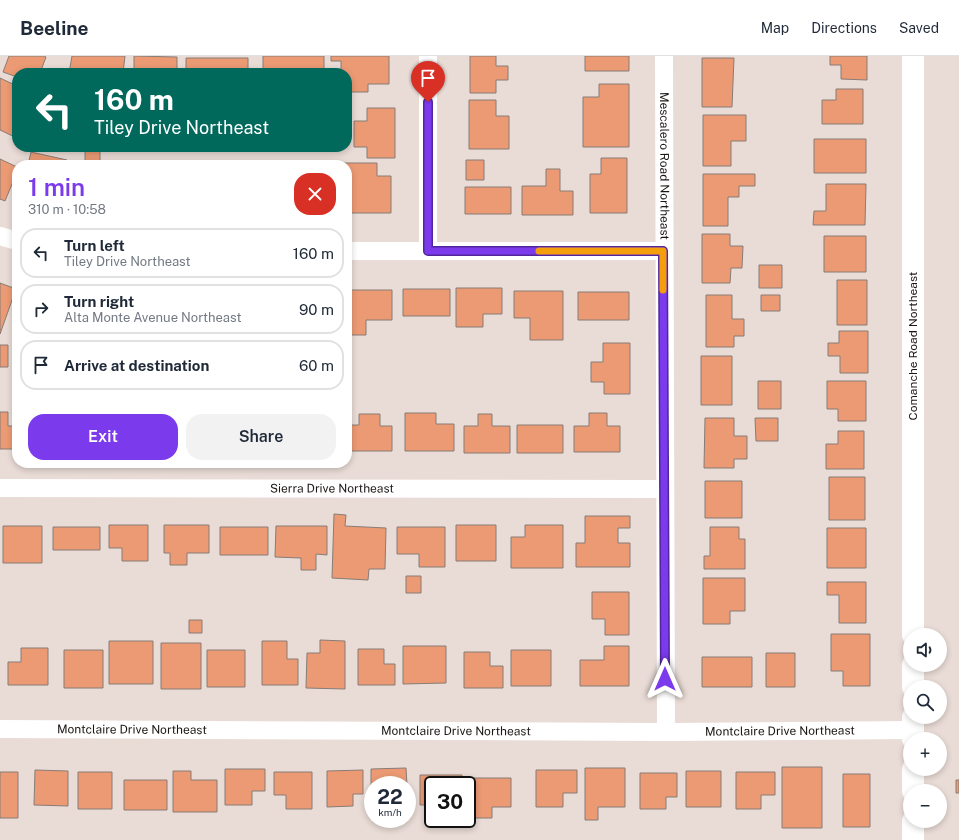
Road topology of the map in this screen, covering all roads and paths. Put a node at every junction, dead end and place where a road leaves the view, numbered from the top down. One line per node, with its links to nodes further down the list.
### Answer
1 (428, 56): 6 (street)
2 (664, 56): 7 (street, Mescalero Road Northeast)
3 (913, 56): 11 (street, Comanche Road Northeast)
4 (0, 236): 5 (street)
5 (12, 240)
6 (428, 251): 7 (street); 8 (street)
7 (663, 251): 10 (street, Mescalero Road Northeast)
8 (352, 252)
9 (0, 488): 10 (street, Sierra Drive Northeast)
10 (664, 489): 14 (street, Mescalero Road Northeast)
11 (913, 628)
12 (0, 729): 14 (street, Montclaire Drive Northeast)
13 (913, 729): 14 (street, Montclaire Drive Northeast)
14 (666, 732)
15 (913, 828): 16 (street)
16 (913, 840)

